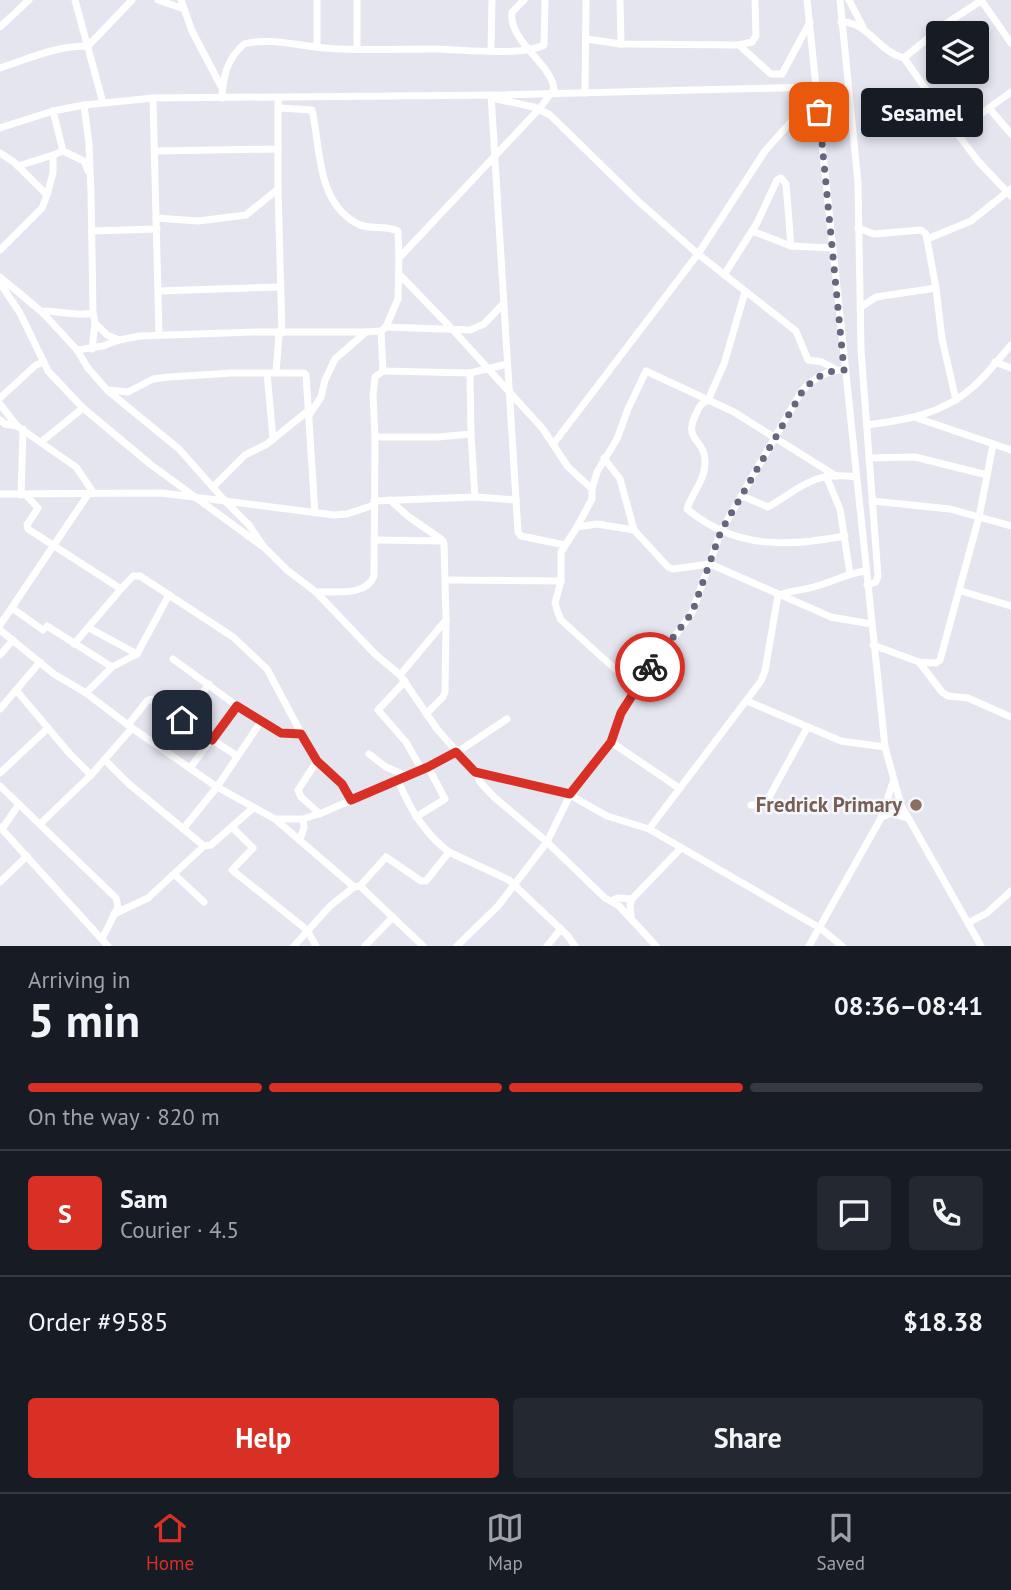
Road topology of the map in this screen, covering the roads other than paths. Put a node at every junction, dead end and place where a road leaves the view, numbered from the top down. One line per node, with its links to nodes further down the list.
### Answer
1 (29, 0): 21 (street)
2 (75, 0): 27 (street)
3 (132, 0): 27 (street)
4 (158, 0): 18 (street)
5 (181, 0): 18 (street)
6 (317, 0): 29 (street)
7 (357, 0): 30 (street)
8 (492, 0): 32 (street)
9 (524, 0): 31 (street)
10 (544, 0): 31 (street)
11 (586, 0): 24 (street)
12 (620, 0): 26 (street)
13 (755, 0): 28 (street)
14 (807, 0): 19 (street)
15 (841, 0): 20 (street)
16 (849, 0): 22 (street)
17 (981, 0): 23 (street); 33 (street)
18 (184, 9): 36 (street)
19 (810, 21): 28 (street); 35 (street)
20 (841, 22): 22 (street); 66 (street)
21 (0, 27)
22 (863, 28): 33 (street)
23 (1008, 31): 25 (street)
24 (587, 39): 26 (street); 39 (street)
25 (1011, 43)
26 (621, 44): 28 (street)
27 (88, 46): 34 (street); 44 (street)
28 (739, 46)
29 (317, 47): 30 (street); 36 (street)
30 (357, 49): 32 (street)
31 (528, 50): 32 (street); 38 (street)
32 (491, 51)
33 (904, 58): 52 (street)
34 (0, 68)
35 (816, 87): 39 (street); 72 (street)
36 (222, 89): 43 (street)
37 (1011, 92): 48 (street)
38 (552, 93): 39 (street); 41 (street); 47 (street)
39 (585, 93)
40 (278, 97): 41 (street); 43 (street); 46 (street)
41 (491, 97): 47 (street); 59 (street)
42 (153, 98): 43 (street); 44 (street); 56 (street)
43 (222, 98)
44 (103, 103): 45 (street)
45 (84, 105): 49 (street); 61 (street)
46 (279, 108): 54 (street); 75 (street)
47 (540, 108): 59 (street); 74 (street)
48 (989, 108): 52 (street); 53 (street)
49 (53, 111): 51 (street); 55 (street)
50 (794, 117): 74 (street)
51 (0, 128)
52 (956, 132): 63 (street)
53 (1011, 134)
54 (278, 149): 56 (street); 62 (street)
55 (63, 151): 58 (street); 61 (street)
56 (156, 151): 65 (street)
57 (0, 153): 60 (street)
58 (53, 155): 60 (street); 64 (street)
59 (494, 156): 75 (street); 84 (street)
60 (18, 166): 64 (street)
61 (89, 175): 68 (street)
62 (278, 189): 65 (street); 80 (street)
63 (1010, 193): 70 (street)
64 (47, 195): 73 (street)
65 (156, 218): 67 (street)
66 (858, 228): 70 (street); 85 (street)
67 (157, 229): 68 (street); 82 (street)
68 (92, 231): 87 (street)
69 (752, 231): 71 (street); 71 (street); 77 (street)
70 (927, 239): 81 (street)
71 (791, 246): 72 (street)
72 (832, 248): 103 (street)
73 (0, 250)
74 (698, 254): 77 (street); 126 (street)
75 (399, 258): 76 (street)
76 (398, 274): 89 (street); 90 (street)
77 (724, 275): 83 (street)
78 (0, 278): 86 (street)
79 (0, 283): 98 (street)
80 (280, 287): 82 (street); 92 (street)
81 (936, 288): 85 (street); 111 (street)
82 (158, 291): 93 (street)
83 (745, 292): 103 (street); 110 (street)
84 (503, 304): 90 (street); 100 (street)
85 (861, 307): 117 (street)
86 (43, 313): 87 (street); 97 (street)
87 (93, 313): 88 (street)
88 (95, 323): 94 (street); 96 (street)
89 (384, 329): 90 (street); 91 (street); 104 (street)
90 (453, 330): 102 (street)
91 (366, 332): 92 (street); 114 (street)
92 (281, 333): 93 (street); 105 (street)
93 (159, 335): 94 (street)
94 (119, 340): 96 (street)
95 (1011, 345): 99 (street)
96 (92, 349): 97 (street)
97 (77, 350): 107 (street)
98 (44, 362): 109 (street); 113 (street)
99 (995, 362): 101 (street); 111 (street)
100 (507, 364): 102 (street); 108 (street)
101 (1011, 368)
102 (489, 369): 106 (street); 108 (street)
103 (840, 370): 120 (street); 123 (street)
104 (383, 371): 106 (street); 122 (street)
105 (271, 373): 107 (street); 114 (street); 124 (street)
106 (470, 373): 119 (street)
107 (107, 390): 135 (street)
108 (510, 394): 126 (street); 144 (street)
109 (0, 398)
110 (708, 400): 123 (street); 129 (street); 155 (street)
111 (956, 400): 115 (street)
112 (1, 406): 116 (street); 118 (street)
113 (83, 408): 125 (street); 141 (street)
114 (309, 412): 124 (street); 148 (street)
115 (917, 418): 117 (street); 127 (street)
116 (0, 419): 118 (street)
117 (867, 425): 121 (street)
118 (20, 427): 125 (street); 139 (street)
119 (471, 434): 122 (street); 142 (street)
120 (852, 436): 121 (street); 133 (street)
121 (868, 436): 130 (street)
122 (376, 437): 147 (street)
123 (776, 437): 132 (street); 140 (street)
124 (273, 439): 135 (street)
125 (41, 442): 137 (street)
126 (554, 443): 136 (street)
127 (993, 445): 128 (street); 131 (street)
128 (1011, 450)
129 (604, 458): 136 (street); 154 (street)
130 (869, 458): 131 (street); 146 (street)
131 (987, 475): 150 (street)
132 (836, 476): 133 (street); 134 (street)
133 (856, 477): 151 (street)
134 (827, 478): 140 (street); 156 (street)
135 (213, 487): 145 (street)
136 (592, 489): 153 (street)
137 (91, 492): 139 (street); 141 (street); 161 (street)
138 (0, 494): 139 (street)
139 (24, 495): 161 (street)
140 (742, 496): 155 (street)
141 (194, 498): 145 (street); 160 (street)
142 (475, 498): 143 (street); 144 (street)
143 (390, 500): 147 (street); 158 (street)
144 (516, 500): 159 (street)
145 (225, 501): 148 (street); 160 (street)
146 (872, 501): 149 (street); 150 (street)
147 (374, 503): 148 (street); 157 (street)
148 (315, 513)
149 (873, 517): 151 (street); 167 (street)
150 (979, 517): 152 (street); 169 (street)
151 (860, 521): 156 (street); 163 (street)
152 (1011, 526)
153 (577, 527): 154 (street); 159 (street)
154 (634, 530): 162 (street)
155 (721, 531): 156 (street); 162 (street)
156 (844, 532): 164 (street)
157 (376, 540): 158 (street); 170 (street)
158 (443, 541): 165 (street)
159 (565, 545): 166 (street)
160 (262, 546): 170 (street)
161 (53, 547): 168 (street); 174 (street)
162 (710, 564): 172 (street); 190 (street)
163 (865, 570): 164 (street); 167 (street)
164 (850, 574): 172 (street)
165 (445, 580): 166 (street); 175 (street)
166 (561, 581): 190 (street)
167 (867, 585): 176 (street)
168 (121, 589): 171 (street); 178 (street)
169 (961, 591): 173 (street); 185 (street)
170 (316, 592): 188 (street)
171 (170, 595): 182 (street); 204 (street)
172 (778, 595): 176 (street); 193 (street)
173 (1011, 607)
174 (12, 608): 177 (street); 180 (street)
175 (446, 620): 188 (street); 196 (street)
176 (871, 624): 181 (street)
177 (0, 628): 179 (street)
178 (89, 628): 180 (street); 182 (street)
179 (12, 640): 183 (street); 186 (street)
180 (74, 644): 187 (street)
181 (873, 645): 185 (street); 208 (street)
182 (137, 654): 187 (street)
183 (0, 656)
184 (173, 659): 189 (street)
185 (919, 662): 197 (street)
186 (40, 663): 191 (street); 192 (street)
187 (111, 667): 192 (street)
188 (402, 678): 196 (street); 215 (street)
189 (209, 684): 194 (street); 198 (street)
190 (636, 688): 206 (street)
191 (16, 690): 195 (street); 203 (street)
192 (86, 693): 201 (street)
193 (747, 701): 202 (street); 224 (street)
194 (237, 706): 200 (street); 205 (street)
195 (0, 709)
196 (426, 714): 209 (street)
197 (1011, 717)
198 (180, 718): 201 (street); 205 (street); 207 (street)
199 (507, 719): 209 (street)
200 (262, 720): 204 (street); 211 (street)
201 (130, 726): 207 (street); 212 (street)
202 (807, 727): 208 (street); 228 (street)
203 (48, 728): 217 (street); 218 (street)
204 (301, 734): 213 (street)
205 (212, 740): 211 (street); 214 (street)
206 (611, 742): 224 (street); 225 (street)
207 (160, 747): 214 (street)
208 (885, 747): 221 (street)
209 (456, 752): 215 (street); 216 (street)
210 (369, 754): 219 (street)
211 (237, 756): 223 (street)
212 (105, 760): 218 (street); 239 (street)
213 (317, 761): 226 (street); 230 (street)
214 (190, 768): 223 (street)
215 (425, 768): 219 (street); 231 (street)
216 (475, 772): 225 (street); 243 (street)
217 (0, 773)
218 (91, 775): 236 (street)
219 (408, 776): 220 (street)
220 (398, 780): 226 (street); 231 (street)
221 (893, 782): 232 (street); 233 (street)
222 (0, 786): 227 (street)
223 (217, 787): 229 (street); 239 (street)
224 (679, 788): 240 (street)
225 (570, 794): 240 (street); 243 (street)
226 (351, 800): 230 (street)
227 (19, 804): 236 (street); 238 (street)
228 (751, 804)
229 (253, 808): 234 (street); 237 (street)
230 (320, 814): 235 (street)
231 (416, 817): 247 (street)
232 (881, 818): 233 (street); 261 (street)
233 (908, 818): 260 (street)
234 (275, 819): 235 (street); 242 (street)
235 (303, 819): 242 (street)
236 (40, 824): 257 (street)
237 (232, 827): 245 (street); 263 (street)
238 (1, 828): 241 (street)
239 (183, 829): 245 (street)
240 (649, 829): 246 (street)
241 (9, 836): 244 (street); 248 (street)
242 (300, 839): 252 (street)
243 (547, 842): 251 (street); 255 (street)
244 (0, 844)
245 (204, 846): 249 (street)
246 (681, 848): 254 (street); 261 (street)
247 (449, 852): 251 (street); 252 (street)
248 (27, 856): 250 (street); 264 (street)
249 (175, 875): 256 (street); 257 (street)
250 (0, 882)
251 (515, 885): 262 (street); 270 (street)
252 (357, 887): 258 (street); 263 (street)
253 (1011, 891): 260 (street)
254 (632, 899): 255 (street); 259 (street)
255 (611, 901): 259 (street)
256 (204, 902)
257 (114, 914): 264 (street)
258 (393, 917): 268 (street); 269 (street)
259 (631, 920): 273 (street)
260 (968, 923): 276 (street)
261 (820, 928): 274 (street); 275 (street)
262 (561, 929): 271 (street); 272 (street)
263 (307, 930): 266 (street); 267 (street)
264 (102, 939): 265 (street)
265 (108, 946)
266 (293, 946)
267 (316, 946)
268 (365, 946)
269 (423, 946)
270 (457, 946)
271 (547, 946)
272 (575, 946)
273 (656, 946)
274 (809, 946)
275 (842, 946)
276 (981, 946)

